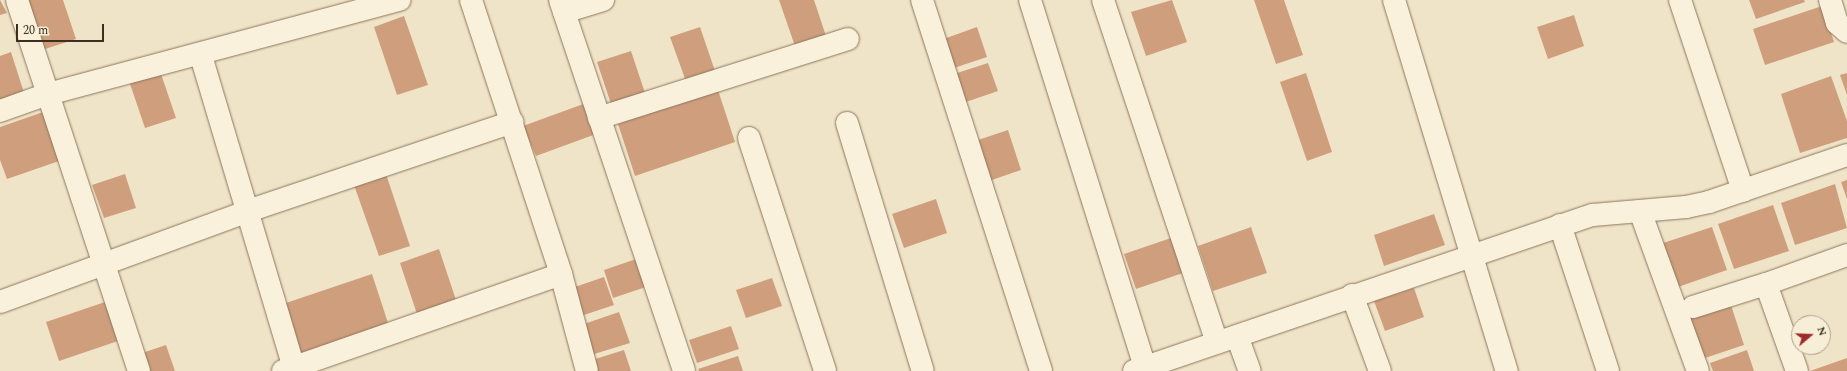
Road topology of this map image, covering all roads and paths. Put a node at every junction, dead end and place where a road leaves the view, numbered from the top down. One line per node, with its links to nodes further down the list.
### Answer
1 (17, 0): 15 (street)
2 (400, 0): 14 (street)
3 (472, 0): 18 (street)
4 (603, 0): 11 (street)
5 (922, 0): 43 (street)
6 (1030, 0): 37 (street)
7 (1105, 0): 35 (street)
8 (1394, 0): 27 (street)
9 (1680, 0): 22 (street)
10 (1830, 0): 12 (street)
11 (562, 6): 17 (street)
12 (1847, 32)
13 (848, 39): 17 (street)
14 (201, 56): 15 (street); 23 (street)
15 (48, 94): 16 (street); 28 (street)
16 (0, 111)
17 (599, 118): 40 (street)
18 (512, 122): 23 (street); 29 (street)
19 (847, 123): 42 (street)
20 (749, 138): 41 (street)
21 (1847, 155): 22 (street)
22 (1743, 192): 24 (street)
23 (248, 211): 28 (street); 36 (street)
24 (1640, 211): 25 (street); 48 (street)
25 (1560, 225): 27 (street); 47 (street)
26 (1847, 255): 30 (street)
27 (1470, 257): 31 (street); 46 (street)
28 (103, 262): 32 (street); 38 (street)
29 (561, 274): 36 (street); 39 (street)
30 (1766, 284): 33 (street); 49 (street)
31 (1352, 295): 34 (street); 45 (street)
32 (0, 302)
33 (1693, 307)
34 (1237, 336): 35 (street); 44 (street)
35 (1217, 343): 37 (street)
36 (291, 370)
37 (1142, 370)
38 (139, 371)
39 (587, 371)
40 (684, 371)
41 (825, 371)
42 (923, 371)
43 (1041, 371)
44 (1250, 371)
45 (1380, 371)
46 (1507, 371)
47 (1608, 371)
48 (1698, 371)
49 (1797, 371)

